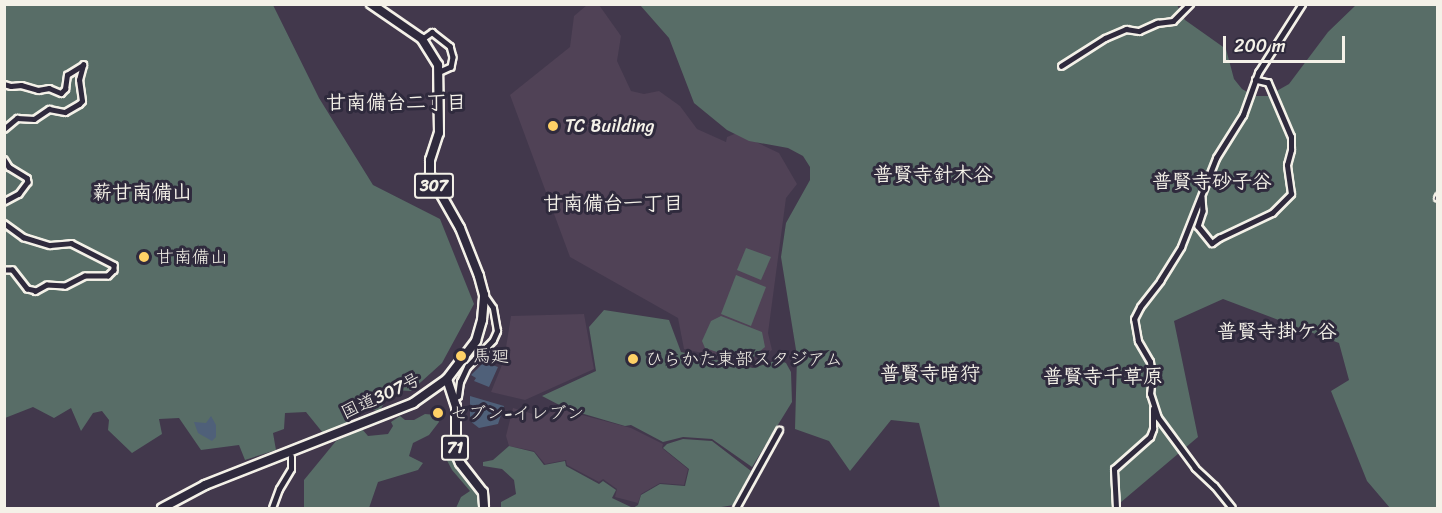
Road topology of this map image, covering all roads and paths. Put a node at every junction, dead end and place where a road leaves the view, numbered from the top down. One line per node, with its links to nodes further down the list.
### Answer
1 (371, 4): 4 (highway, 国道307号 / 307)
2 (1190, 4): 5 (street)
3 (1302, 4): 7 (street)
4 (422, 39): 6 (highway, 国道307号 / 307); 6 (street)
5 (1061, 66)
6 (440, 72): 15 (highway, 国道307号 / 307)
7 (1255, 80): 11 (street); 11 (street)
8 (4, 84): 9 (street)
9 (4, 129)
10 (4, 159): 12 (street)
11 (1202, 197): 18 (street)
12 (4, 202)
13 (4, 223): 14 (street)
14 (4, 270)
15 (484, 295): 16 (highway, 国道307号 / 307); 17 (street)
16 (447, 379): 17 (main road, 71); 21 (highway, 国道307号 / 307)
17 (454, 398): 23 (main road, 71)
18 (1153, 407): 25 (street); 26 (street)
19 (779, 430): 24 (street)
20 (291, 457): 22 (street)
21 (162, 508)
22 (272, 508)
23 (484, 508)
24 (736, 508)
25 (1116, 508)
26 (1232, 508)

